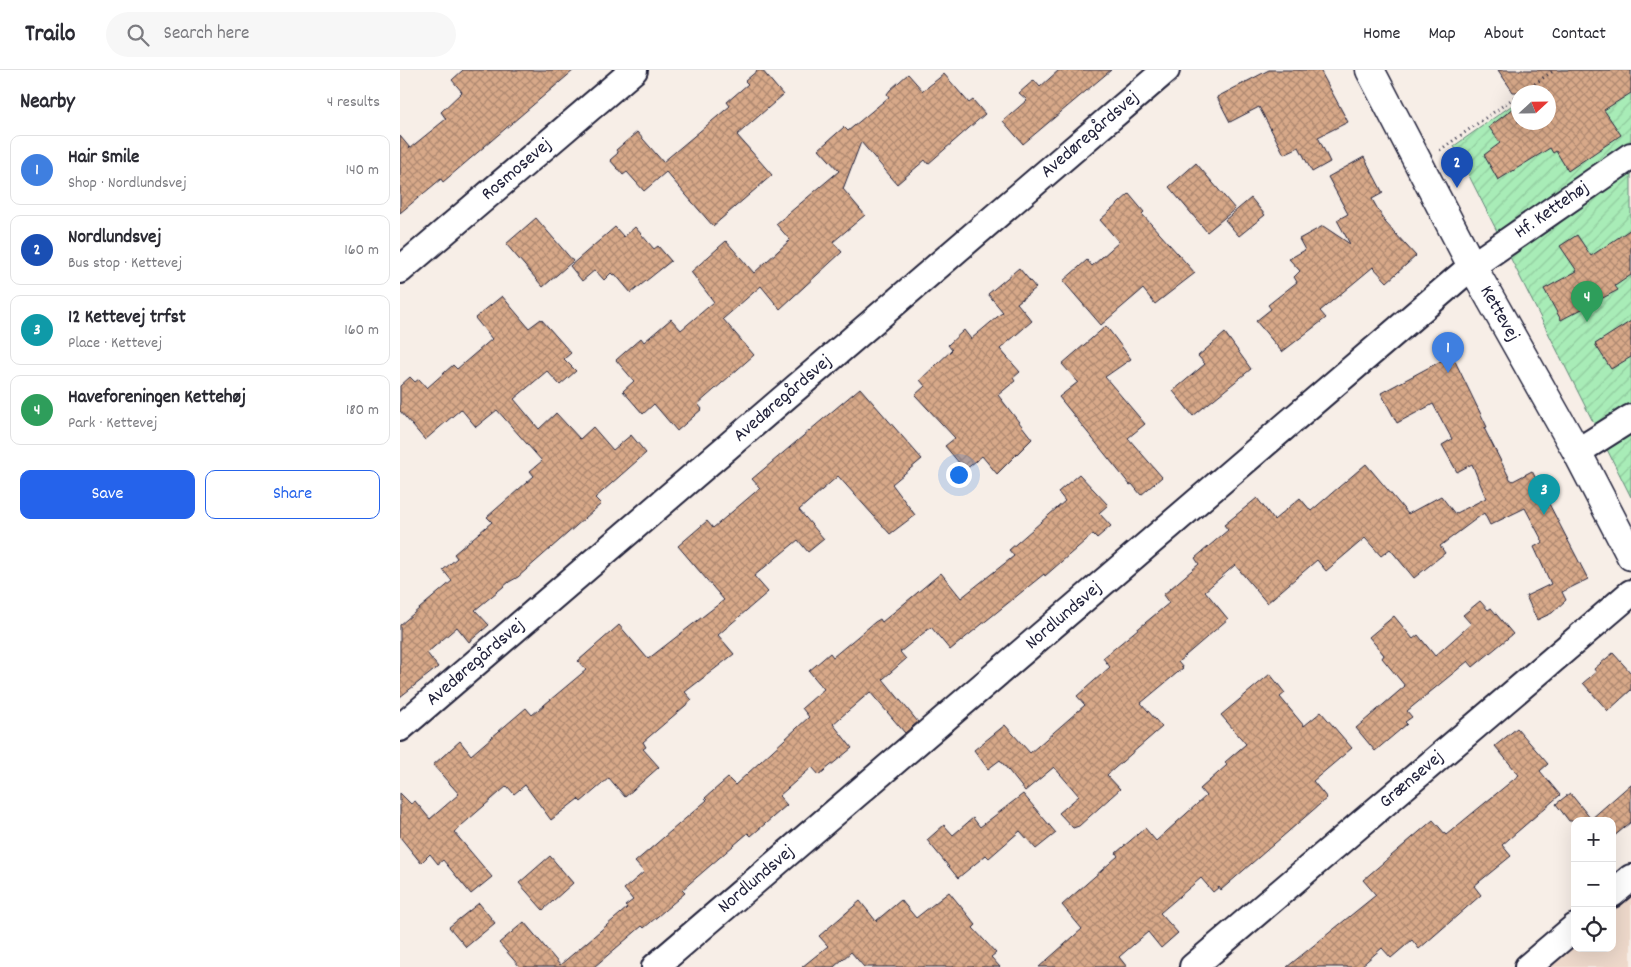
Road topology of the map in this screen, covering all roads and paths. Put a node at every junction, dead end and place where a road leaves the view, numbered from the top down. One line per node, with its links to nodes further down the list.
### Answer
1 (634, 70): 10 (street, Rosmosevej)
2 (1166, 70): 15 (street, Avedøregårdsvej)
3 (1370, 70): 9 (street, Kettevej)
4 (1555, 70): 5 (path)
5 (1532, 85)
6 (1511, 100): 7 (path)
7 (1446, 146)
8 (1631, 156): 9 (street, Hf. Kettehøj)
9 (1472, 266): 12 (street, Kettevej); 19 (street, Nordlundsvej)
10 (400, 270)
11 (1631, 418): 12 (street)
12 (1577, 452): 13 (street, Kettevej)
13 (1631, 556)
14 (1631, 593): 20 (street, Grænsevej)
15 (400, 728)
16 (1631, 878): 17 (street)
17 (1616, 891)
18 (1571, 929): 21 (street)
19 (655, 967)
20 (1193, 967)
21 (1528, 967)

